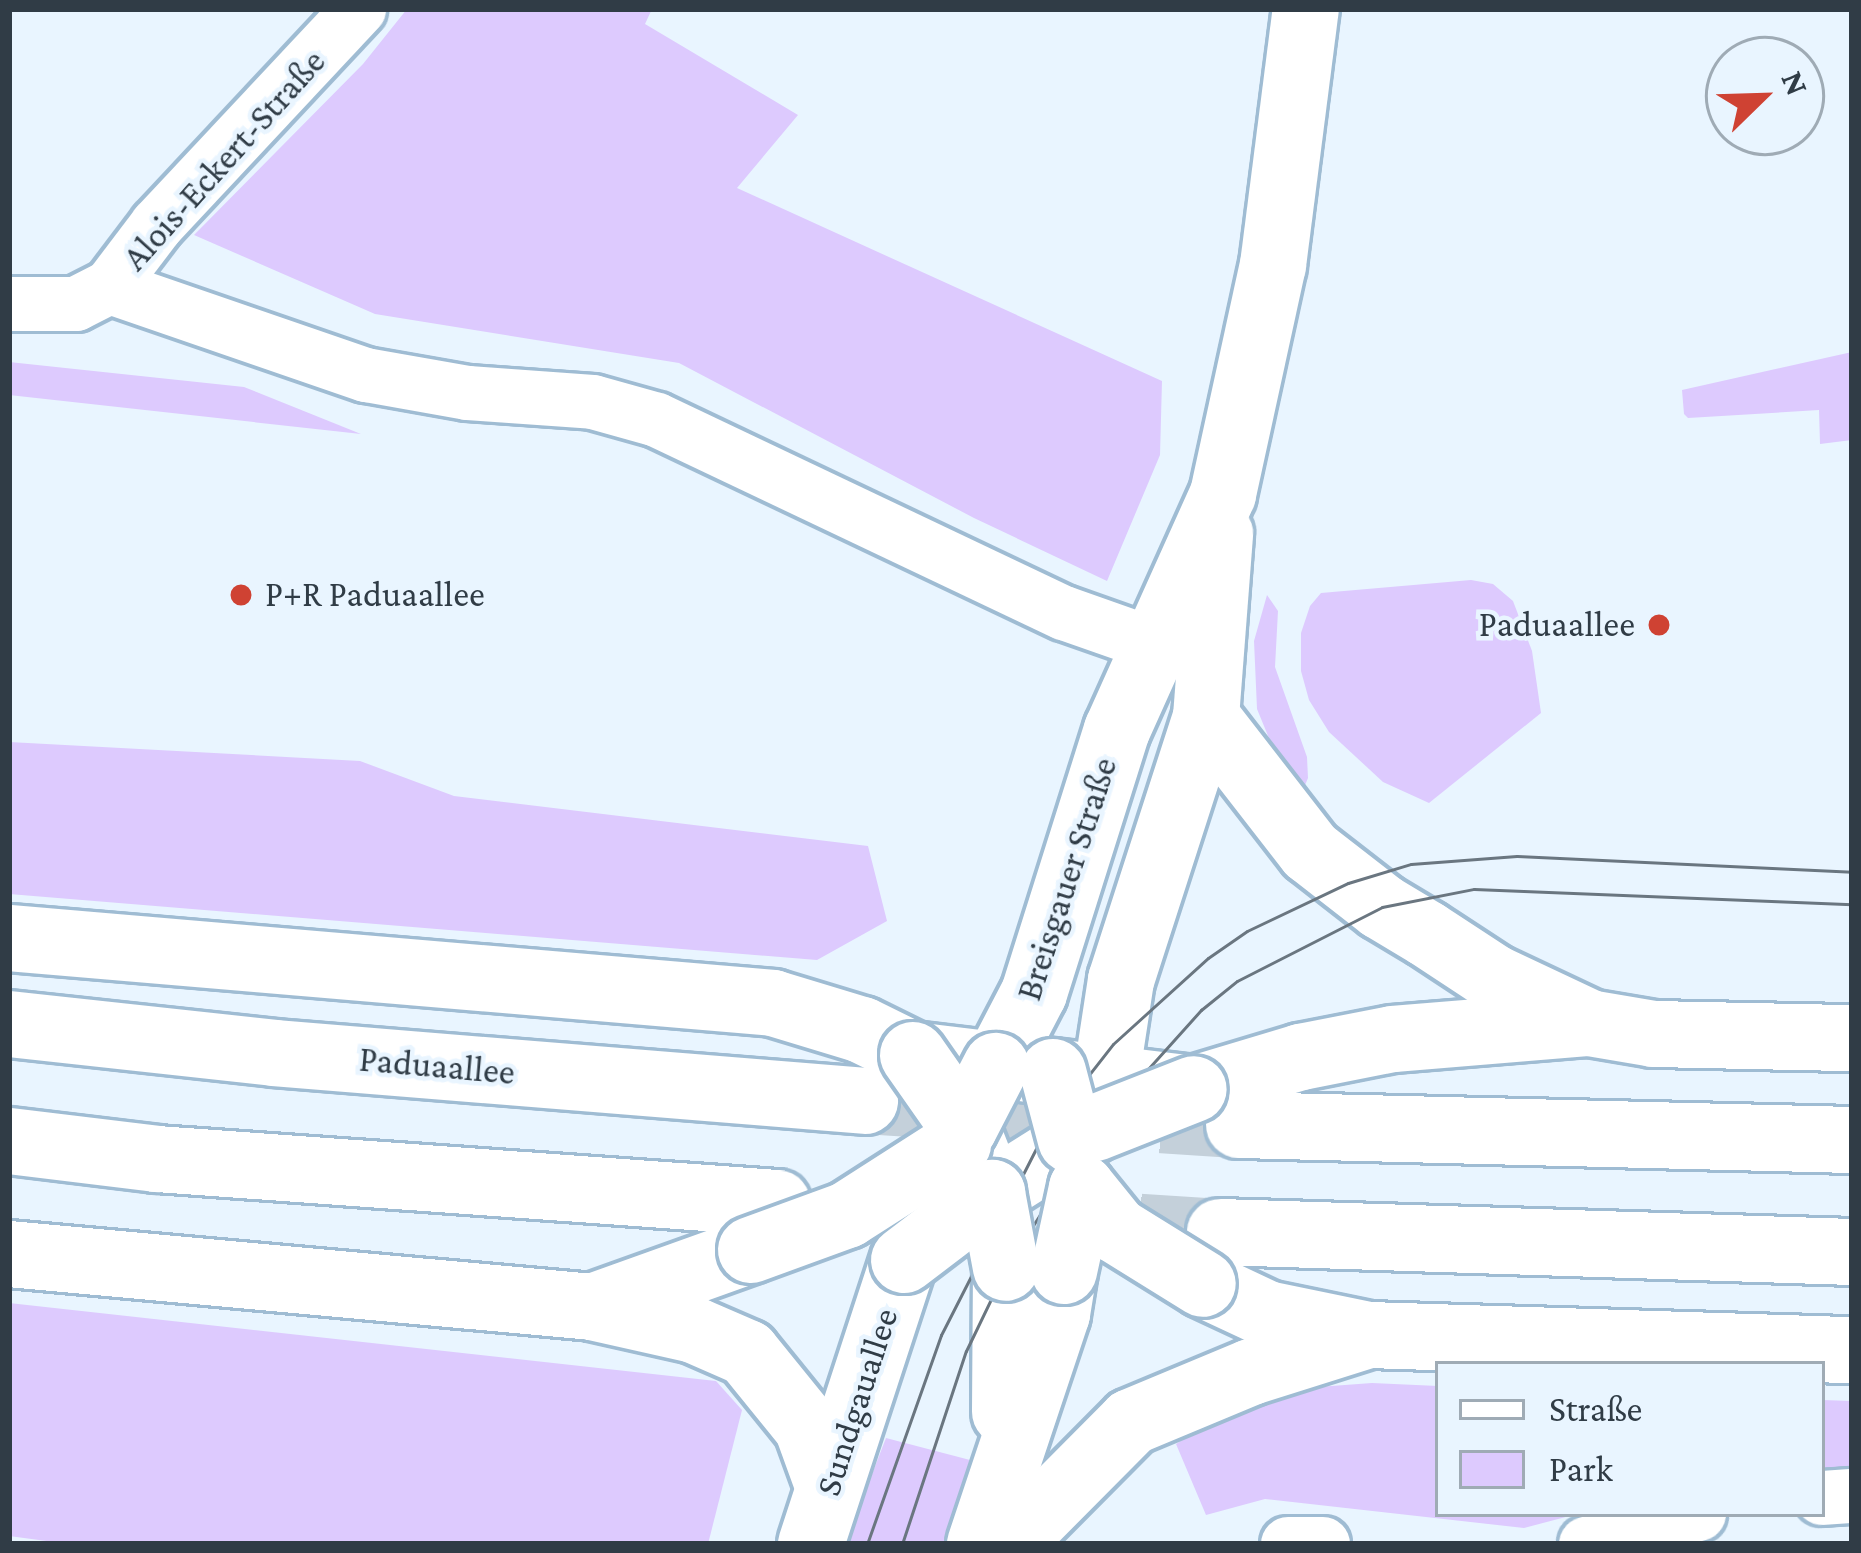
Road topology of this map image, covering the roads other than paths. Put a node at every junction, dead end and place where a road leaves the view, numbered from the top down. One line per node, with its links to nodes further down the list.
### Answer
1 (359, 9): 3 (street, Alois-Eckert-Straße)
2 (1306, 9): 5 (main road, Breisgauer Straße)
3 (110, 287): 4 (street, Alois-Eckert-Straße); 5 (street)
4 (9, 304)
5 (1183, 643): 6 (main road, Breisgauer Straße); 12 (main road, Breisgauer Straße)
6 (1206, 717): 8 (main road); 12 (main road, Breisgauer Straße)
7 (9, 938): 11 (main road)
8 (1589, 1023): 10 (main road); 14 (main road)
9 (9, 1024): 13 (main road, Paduaallee)
10 (1852, 1038)
11 (888, 1042): 12 (main road); 17 (main road, bridge)
12 (1060, 1074): 14 (main road, bridge); 17 (main road); 17 (main road, Breisgauer Straße, bridge); 21 (main road, bridge); 22 (main road, Breisgauer Straße, bridge)
13 (865, 1101)
14 (1217, 1107): 15 (main road)
15 (1852, 1140)
16 (9, 1142): 18 (main road)
17 (971, 1150): 18 (main road, bridge); 22 (main road, bridge); 26 (main road, Sundgauallee, bridge)
18 (764, 1227): 23 (main road)
19 (1852, 1252): 21 (main road)
20 (9, 1254): 23 (main road)
21 (1212, 1258): 24 (main road)
22 (1035, 1269): 28 (main road)
23 (592, 1307): 26 (main road)
24 (1368, 1335): 25 (main road); 29 (main road)
25 (1852, 1350)
26 (819, 1515)
27 (1688, 1517): 32 (street)
28 (980, 1544)
29 (1010, 1544)
30 (1288, 1544): 31 (street)
31 (1323, 1544)
32 (1586, 1544)

